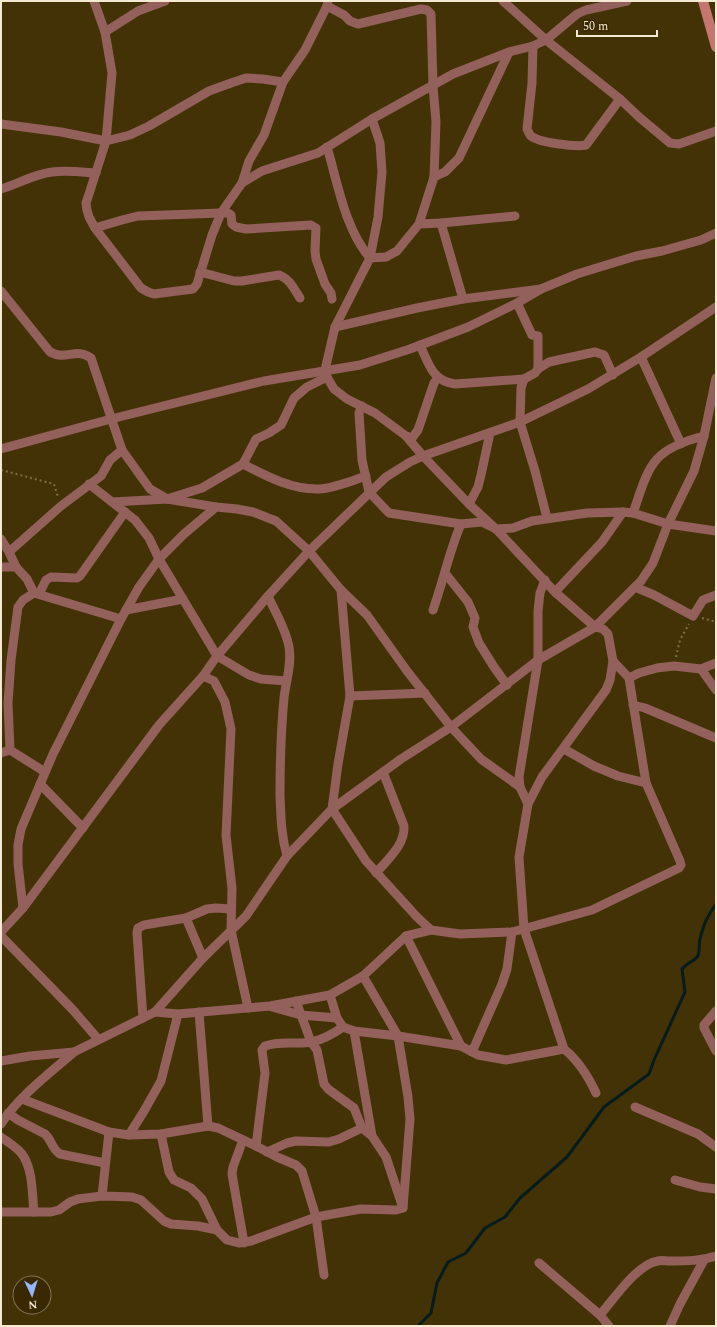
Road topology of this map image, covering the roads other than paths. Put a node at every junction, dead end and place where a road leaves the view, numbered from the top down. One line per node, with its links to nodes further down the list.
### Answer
1 (94, 1): 7 (street)
2 (165, 1): 7 (street)
3 (503, 1): 8 (street)
4 (627, 1): 8 (street)
5 (703, 1): 10 (main road)
6 (327, 3): 12 (street); 13 (street)
7 (105, 32): 18 (street)
8 (546, 40): 9 (street); 14 (street)
9 (533, 46): 11 (street); 14 (street)
10 (716, 47)
11 (509, 52): 13 (street); 21 (street)
12 (283, 82): 18 (street); 22 (street)
13 (433, 86): 15 (street); 21 (street)
14 (620, 99): 17 (street)
15 (372, 119): 19 (street); 30 (street)
16 (1, 124): 18 (street)
17 (716, 131)
18 (106, 141): 20 (street)
19 (327, 147): 22 (street); 30 (street)
20 (96, 173): 23 (street); 28 (street)
21 (434, 177): 27 (street)
22 (242, 183): 24 (street)
23 (1, 189)
24 (221, 213): 28 (street); 31 (street); 35 (street)
25 (515, 216): 26 (street)
26 (441, 223): 27 (street); 36 (street)
27 (420, 224): 30 (street)
28 (95, 228): 31 (street)
29 (716, 233): 32 (street)
30 (370, 258): 39 (street)
31 (200, 272): 34 (street)
32 (541, 289): 36 (street); 37 (street)
33 (1, 291): 49 (street)
34 (300, 298)
35 (332, 299)
36 (463, 299): 39 (street)
37 (517, 303): 40 (street); 42 (street)
38 (716, 307): 41 (street)
39 (335, 328): 43 (street)
40 (420, 345): 43 (street); 45 (street)
41 (641, 357): 44 (street); 54 (street)
42 (538, 369): 44 (street); 47 (street)
43 (326, 374): 48 (street); 49 (street); 58 (street)
44 (613, 375): 50 (street)
45 (438, 378): 47 (street); 52 (street)
46 (716, 378): 53 (street)
47 (524, 379): 50 (street)
48 (362, 406): 52 (street); 59 (street)
49 (111, 419): 55 (street); 56 (street)
50 (520, 422): 51 (street); 69 (street)
51 (490, 433): 57 (street); 64 (street)
52 (406, 436): 57 (street)
53 (704, 436): 54 (street); 71 (street)
54 (681, 444): 68 (street)
55 (1, 449)
56 (122, 450): 60 (street); 62 (street)
57 (423, 456): 61 (street); 64 (street)
58 (243, 464): 59 (street); 62 (street)
59 (366, 476): 61 (street)
60 (90, 484): 63 (street); 76 (street)
61 (369, 492): 70 (street); 75 (street)
62 (167, 499): 63 (street); 65 (street)
63 (112, 502): 66 (street)
64 (469, 504): 72 (street)
65 (216, 507): 75 (street); 77 (street)
66 (125, 512): 77 (street); 85 (street)
67 (623, 512): 68 (street); 69 (street); 84 (street)
68 (633, 513): 71 (street)
69 (548, 518): 72 (street)
70 (461, 524): 72 (street); 80 (street)
71 (668, 524): 73 (street); 82 (street)
72 (496, 528): 81 (street)
73 (716, 531)
74 (1, 539): 76 (street)
75 (309, 551): 83 (street); 87 (street)
76 (9, 552): 79 (street)
77 (159, 559): 88 (street); 89 (street)
78 (1, 567): 79 (street)
79 (16, 568): 85 (street)
80 (445, 573): 90 (street); 102 (street)
81 (545, 580): 84 (street); 94 (street)
82 (634, 587): 86 (street); 92 (street)
83 (342, 590): 104 (street); 105 (street)
84 (555, 592): 92 (street)
85 (36, 593): 91 (street); 97 (street)
86 (716, 595)
87 (268, 596): 93 (street); 101 (street)
88 (183, 599): 89 (street); 93 (street)
89 (126, 610): 91 (street)
90 (433, 610)
91 (121, 619): 112 (street)
92 (595, 627): 94 (street); 95 (street)
93 (217, 656): 99 (street); 101 (street)
94 (538, 660): 102 (street); 116 (street)
95 (613, 661): 100 (street); 109 (street)
96 (716, 663): 98 (street)
97 (6, 667): 110 (street)
98 (701, 669): 100 (street); 103 (street)
99 (203, 676): 119 (street); 123 (street)
100 (629, 678): 106 (street)
101 (286, 682): 120 (street)
102 (507, 685): 107 (street)
103 (716, 690)
104 (425, 694): 105 (street); 107 (street)
105 (350, 696): 118 (street)
106 (633, 705): 108 (street); 114 (street)
107 (451, 727): 113 (street); 116 (street)
108 (716, 738)
109 (564, 749): 114 (street); 117 (street)
110 (10, 750): 111 (street); 112 (street)
111 (1, 753)
112 (45, 772): 115 (street)
113 (383, 772): 118 (street); 121 (street)
114 (646, 783): 125 (street)
115 (40, 784): 119 (street); 122 (street)
116 (520, 787): 117 (street)
117 (528, 804): 125 (street)
118 (332, 809): 120 (street); 121 (street)
119 (83, 828): 122 (street)
120 (287, 856): 126 (street)
121 (376, 873): 127 (street)
122 (23, 908): 128 (street)
123 (231, 909): 124 (street); 126 (street)
124 (186, 918): 132 (street); 143 (street)
125 (524, 929): 129 (street); 151 (street)
126 (231, 930): 132 (street); 137 (street)
127 (431, 930): 129 (street); 131 (street)
128 (1, 932)
129 (512, 932): 154 (street)
130 (1, 936): 148 (street)
131 (406, 936): 133 (street); 150 (street)
132 (203, 958): 139 (street)
133 (363, 976): 134 (street); 147 (street)
134 (330, 995): 135 (street); 144 (street)
135 (296, 1001): 136 (street); 142 (street)
136 (270, 1006): 137 (street); 142 (street)
137 (248, 1008): 140 (street)
138 (716, 1011): 152 (street)
139 (155, 1012): 141 (street); 143 (street)
140 (199, 1012): 141 (street); 161 (street)
141 (178, 1014): 165 (street)
142 (301, 1015): 144 (street); 149 (street)
143 (143, 1018): 148 (street)
144 (337, 1018): 145 (street)
145 (343, 1027): 146 (street); 149 (street)
146 (354, 1031): 147 (street); 166 (street)
147 (398, 1036): 150 (street); 176 (street)
148 (98, 1039): 153 (street)
149 (311, 1042): 162 (street); 169 (street)
150 (461, 1046): 154 (street)
151 (564, 1049): 154 (street); 156 (street)
152 (716, 1051)
153 (74, 1052): 155 (street); 157 (street)
154 (472, 1052)
155 (1, 1061)
156 (596, 1093)
157 (22, 1099): 159 (street); 163 (street)
158 (635, 1107): 170 (street)
159 (8, 1113): 160 (street); 172 (street)
160 (1, 1124)
161 (208, 1126): 164 (street); 168 (street)
162 (362, 1128): 166 (street); 171 (street)
163 (109, 1132): 165 (street); 172 (street)
164 (161, 1134): 165 (street); 180 (street)
165 (129, 1135)
166 (372, 1136): 176 (street)
167 (1, 1137): 178 (street)
168 (243, 1140): 169 (street); 181 (street)
169 (256, 1146): 171 (street)
170 (716, 1147)
171 (267, 1152): 179 (street)
172 (105, 1163): 175 (street)
173 (676, 1180): 174 (street)
174 (716, 1189)
175 (102, 1196): 178 (street); 180 (street)
176 (403, 1208): 179 (street)
177 (1, 1212): 178 (street)
178 (34, 1212)
179 (316, 1217): 181 (street); 185 (street)
180 (217, 1230): 181 (street)
181 (244, 1243)
182 (716, 1256): 183 (street)
183 (704, 1260): 186 (street); 188 (street)
184 (539, 1262): 186 (street)
185 (324, 1274)
186 (600, 1315): 187 (street)
187 (609, 1326)
188 (670, 1326)

